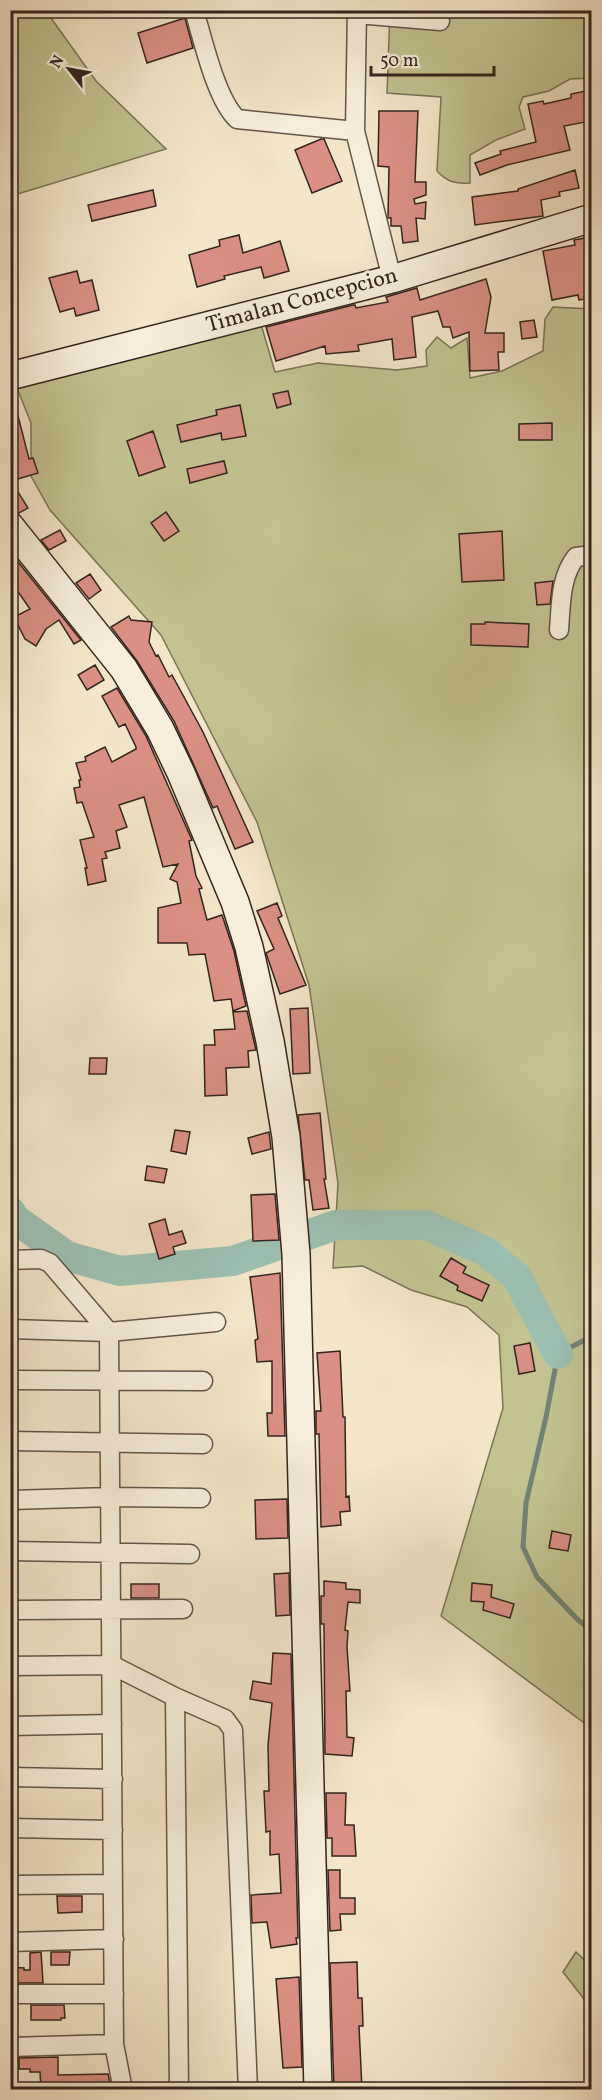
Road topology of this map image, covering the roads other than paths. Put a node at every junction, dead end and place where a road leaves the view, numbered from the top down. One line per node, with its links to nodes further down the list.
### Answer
1 (194, 10): 4 (street)
2 (357, 12): 3 (street); 4 (street)
3 (440, 21)
4 (355, 131): 6 (street)
5 (591, 218): 6 (street, Timalan Concepcion)
6 (392, 279): 7 (street, Timalan Concepcion)
7 (10, 376)
8 (10, 526): 50 (street)
9 (591, 555): 10 (street)
10 (559, 630)
11 (10, 1260): 14 (street)
12 (216, 1322): 14 (street)
13 (10, 1329): 14 (street)
14 (110, 1332): 17 (street)
15 (10, 1380): 17 (street)
16 (203, 1381): 17 (street)
17 (110, 1382): 19 (street)
18 (10, 1441): 19 (street)
19 (110, 1442): 20 (street); 21 (street)
20 (203, 1444)
21 (111, 1497): 22 (street); 23 (street); 25 (street)
22 (201, 1498)
23 (10, 1500)
24 (10, 1551): 25 (street)
25 (111, 1553): 26 (street); 28 (street)
26 (190, 1554)
27 (10, 1610): 28 (street)
28 (111, 1610): 29 (street); 30 (street)
29 (183, 1610)
30 (112, 1665): 31 (street); 32 (street); 33 (street)
31 (10, 1666)
32 (175, 1697): 48 (street); 49 (street)
33 (112, 1724): 34 (street); 36 (street)
34 (10, 1726)
35 (10, 1777): 36 (street)
36 (113, 1779): 38 (street)
37 (10, 1828): 38 (street)
38 (113, 1830): 39 (street)
39 (113, 1884): 40 (street); 41 (street)
40 (10, 1885)
41 (114, 1939): 42 (street); 44 (street)
42 (10, 1942)
43 (10, 1994): 44 (street)
44 (114, 1994): 45 (street)
45 (114, 2044): 46 (street); 47 (street)
46 (10, 2047)
47 (123, 2090)
48 (179, 2090)
49 (248, 2090)
50 (318, 2090)

